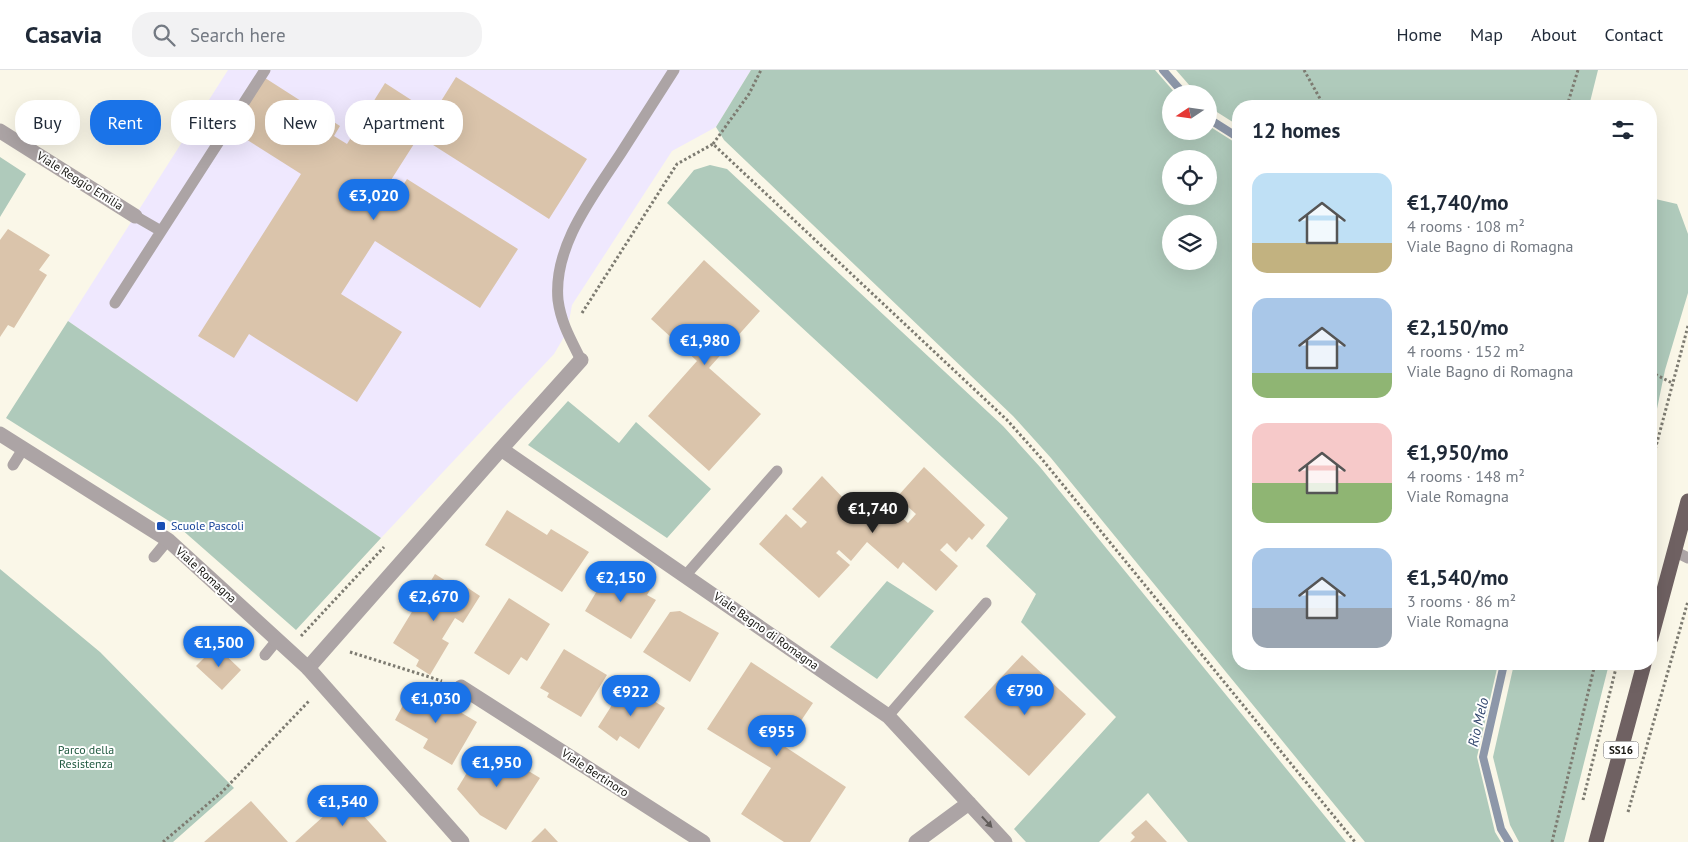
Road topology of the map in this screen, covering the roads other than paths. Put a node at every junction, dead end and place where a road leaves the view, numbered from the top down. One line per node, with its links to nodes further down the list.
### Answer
1 (265, 70): 5 (lane)
2 (674, 70): 7 (lane)
3 (0, 131): 4 (street, Viale Reggio Emilia)
4 (135, 216): 5 (lane)
5 (161, 231): 6 (lane)
6 (114, 303)
7 (580, 360): 10 (street)
8 (0, 434): 9 (street, Viale Romagna)
9 (23, 448): 11 (lane); 14 (street, Viale Romagna)
10 (501, 449): 17 (street, Viale Bagno di Romagna); 22 (street)
11 (13, 465)
12 (777, 470): 17 (lane)
13 (1688, 501): 15 (main road)
14 (168, 540): 16 (lane); 20 (street, Viale Romagna)
15 (1681, 554): 19 (main road)
16 (154, 557)
17 (685, 576): 25 (street, Viale Bagno di Romagna)
18 (986, 603): 25 (lane)
19 (1657, 621)
20 (278, 639): 21 (lane); 22 (street, Viale Romagna)
21 (265, 655)
22 (308, 668): 28 (street, Viale Romagna)
23 (1642, 670): 27 (main road, SS16)
24 (461, 687): 29 (street, Viale Bertinoro)
25 (888, 716): 26 (street, Viale Bagno di Romagna)
26 (969, 803): 30 (street); 31 (street, Viale Bagno di Romagna, one-way to 31)
27 (1597, 839)
28 (462, 842)
29 (703, 842)
30 (916, 842)
31 (1005, 842)

